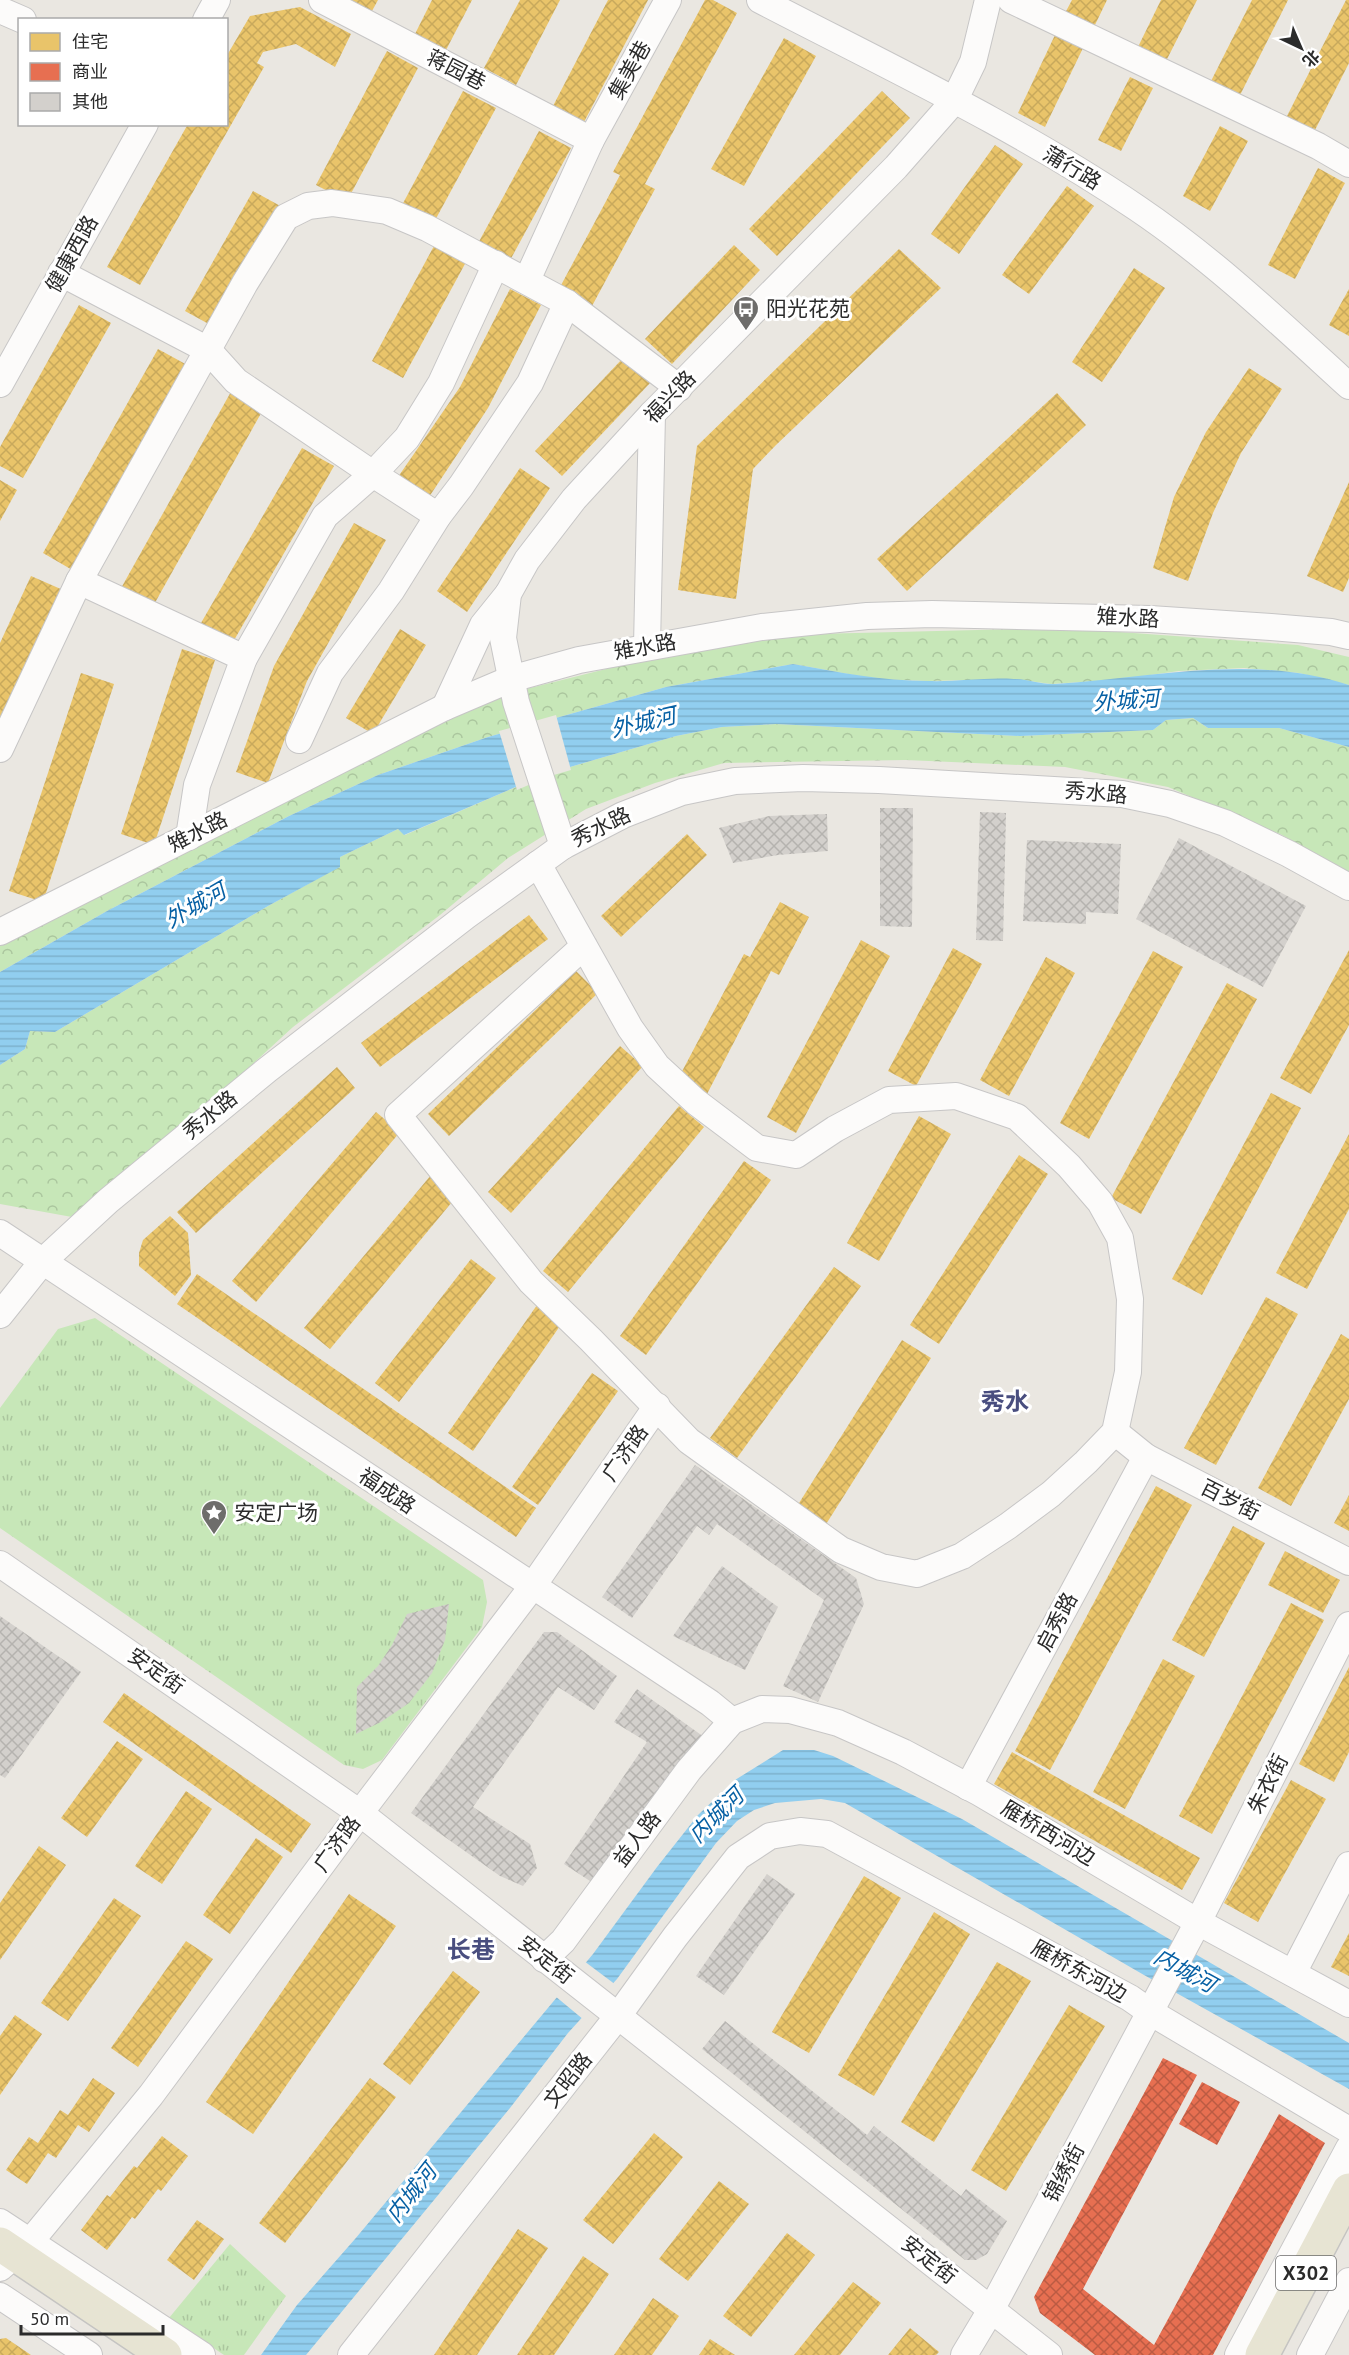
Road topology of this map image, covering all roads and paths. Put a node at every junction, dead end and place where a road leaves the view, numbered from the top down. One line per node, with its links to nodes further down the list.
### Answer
1 (217, 0): 9 (street)
2 (322, 0): 12 (street, 蒋园巷)
3 (668, 0): 12 (street, 集美巷)
4 (760, 0): 10 (street, 蒲行路)
5 (988, 0): 10 (street, 福兴路)
6 (1011, 0): 13 (street)
7 (0, 10): 8 (street)
8 (18, 18)
9 (207, 18)
10 (954, 101): 20 (street, 蒲行路); 21 (street, 福兴路)
11 (144, 126): 15 (street, 健康西路)
12 (591, 140): 16 (street, 集美巷)
13 (1349, 164)
14 (496, 264): 16 (street); 18 (street); 23 (street)
15 (61, 273): 18 (street); 19 (street, 健康西路)
16 (527, 280): 17 (street)
17 (567, 303): 21 (street); 24 (street)
18 (208, 350): 23 (street); 25 (street)
19 (1, 379)
20 (1349, 386)
21 (679, 388): 22 (street, 福兴路)
22 (652, 414): 26 (street, 福兴路); 28 (street)
23 (373, 474): 24 (street); 29 (street)
24 (438, 516): 32 (street)
25 (79, 581): 29 (street); 33 (street)
26 (508, 594): 30 (street, 福兴路); 31 (street)
27 (1349, 636): 28 (street, 雉水路)
28 (647, 646): 30 (street, 雉水路)
29 (244, 658): 34 (street)
30 (513, 691): 31 (street, 雉水路); 35 (street, 福兴路)
31 (445, 707): 34 (street, 雉水路)
32 (300, 740)
33 (0, 749)
34 (189, 837): 38 (street, 雉水路)
35 (563, 846): 36 (street, 秀水路); 37 (street, 秀水路)
36 (538, 864): 39 (street); 41 (street, 秀水路)
37 (1349, 887)
38 (0, 932)
39 (584, 946): 43 (street); 44 (street)
40 (0, 1233): 41 (street, 福成路)
41 (43, 1261): 42 (street, 秀水路); 48 (street, 福成路)
42 (0, 1315)
43 (657, 1406): 44 (street); 48 (street, 广济路)
44 (1115, 1432): 45 (street, 百岁街)
45 (1146, 1457): 46 (street, 百岁街); 51 (street, 启秀路)
46 (1349, 1562)
47 (0, 1563): 52 (street, 安定街)
48 (532, 1587): 50 (street, 福成路); 52 (street, 广济路)
49 (1349, 1625): 55 (street, 朱衣街)
50 (732, 1720): 51 (street, 雁桥西河边); 56 (street, 益人路)
51 (968, 1787): 55 (street, 雁桥西河边)
52 (360, 1813): 56 (street, 安定街); 67 (street, 广济路)
53 (800, 1831): 60 (street, 雁桥东河边); 61 (street, 文昭路)
54 (1349, 1865): 57 (street)
55 (1192, 1932): 57 (street, 雁桥西河边); 58 (street, 朱衣街)
56 (548, 1962): 61 (street, 安定街)
57 (1293, 1973): 59 (street, 雁桥西河边)
58 (1162, 1989): 60 (street, 锦绣街)
59 (1349, 2004)
60 (1150, 2012): 62 (street, 雁桥东河边); 70 (street, 锦绣街)
61 (613, 2013): 70 (street, 安定街); 75 (street, 文昭路)
62 (1349, 2130)
63 (1349, 2148): 78 (street)
64 (1349, 2190): 79 (main road, X302)
65 (0, 2222): 67 (street)
66 (1349, 2237): 80 (main road, X302)
67 (9, 2256): 72 (main road); 73 (main road); 74 (street)
68 (1349, 2281): 81 (street)
69 (0, 2296): 71 (street)
70 (992, 2310): 76 (street, 锦绣街); 77 (street, 安定街)
71 (89, 2355)
72 (126, 2355)
73 (165, 2355)
74 (202, 2355)
75 (351, 2355)
76 (964, 2355)
77 (1049, 2355)
78 (1238, 2355)
79 (1262, 2355)
80 (1287, 2355)
81 (1310, 2355)

